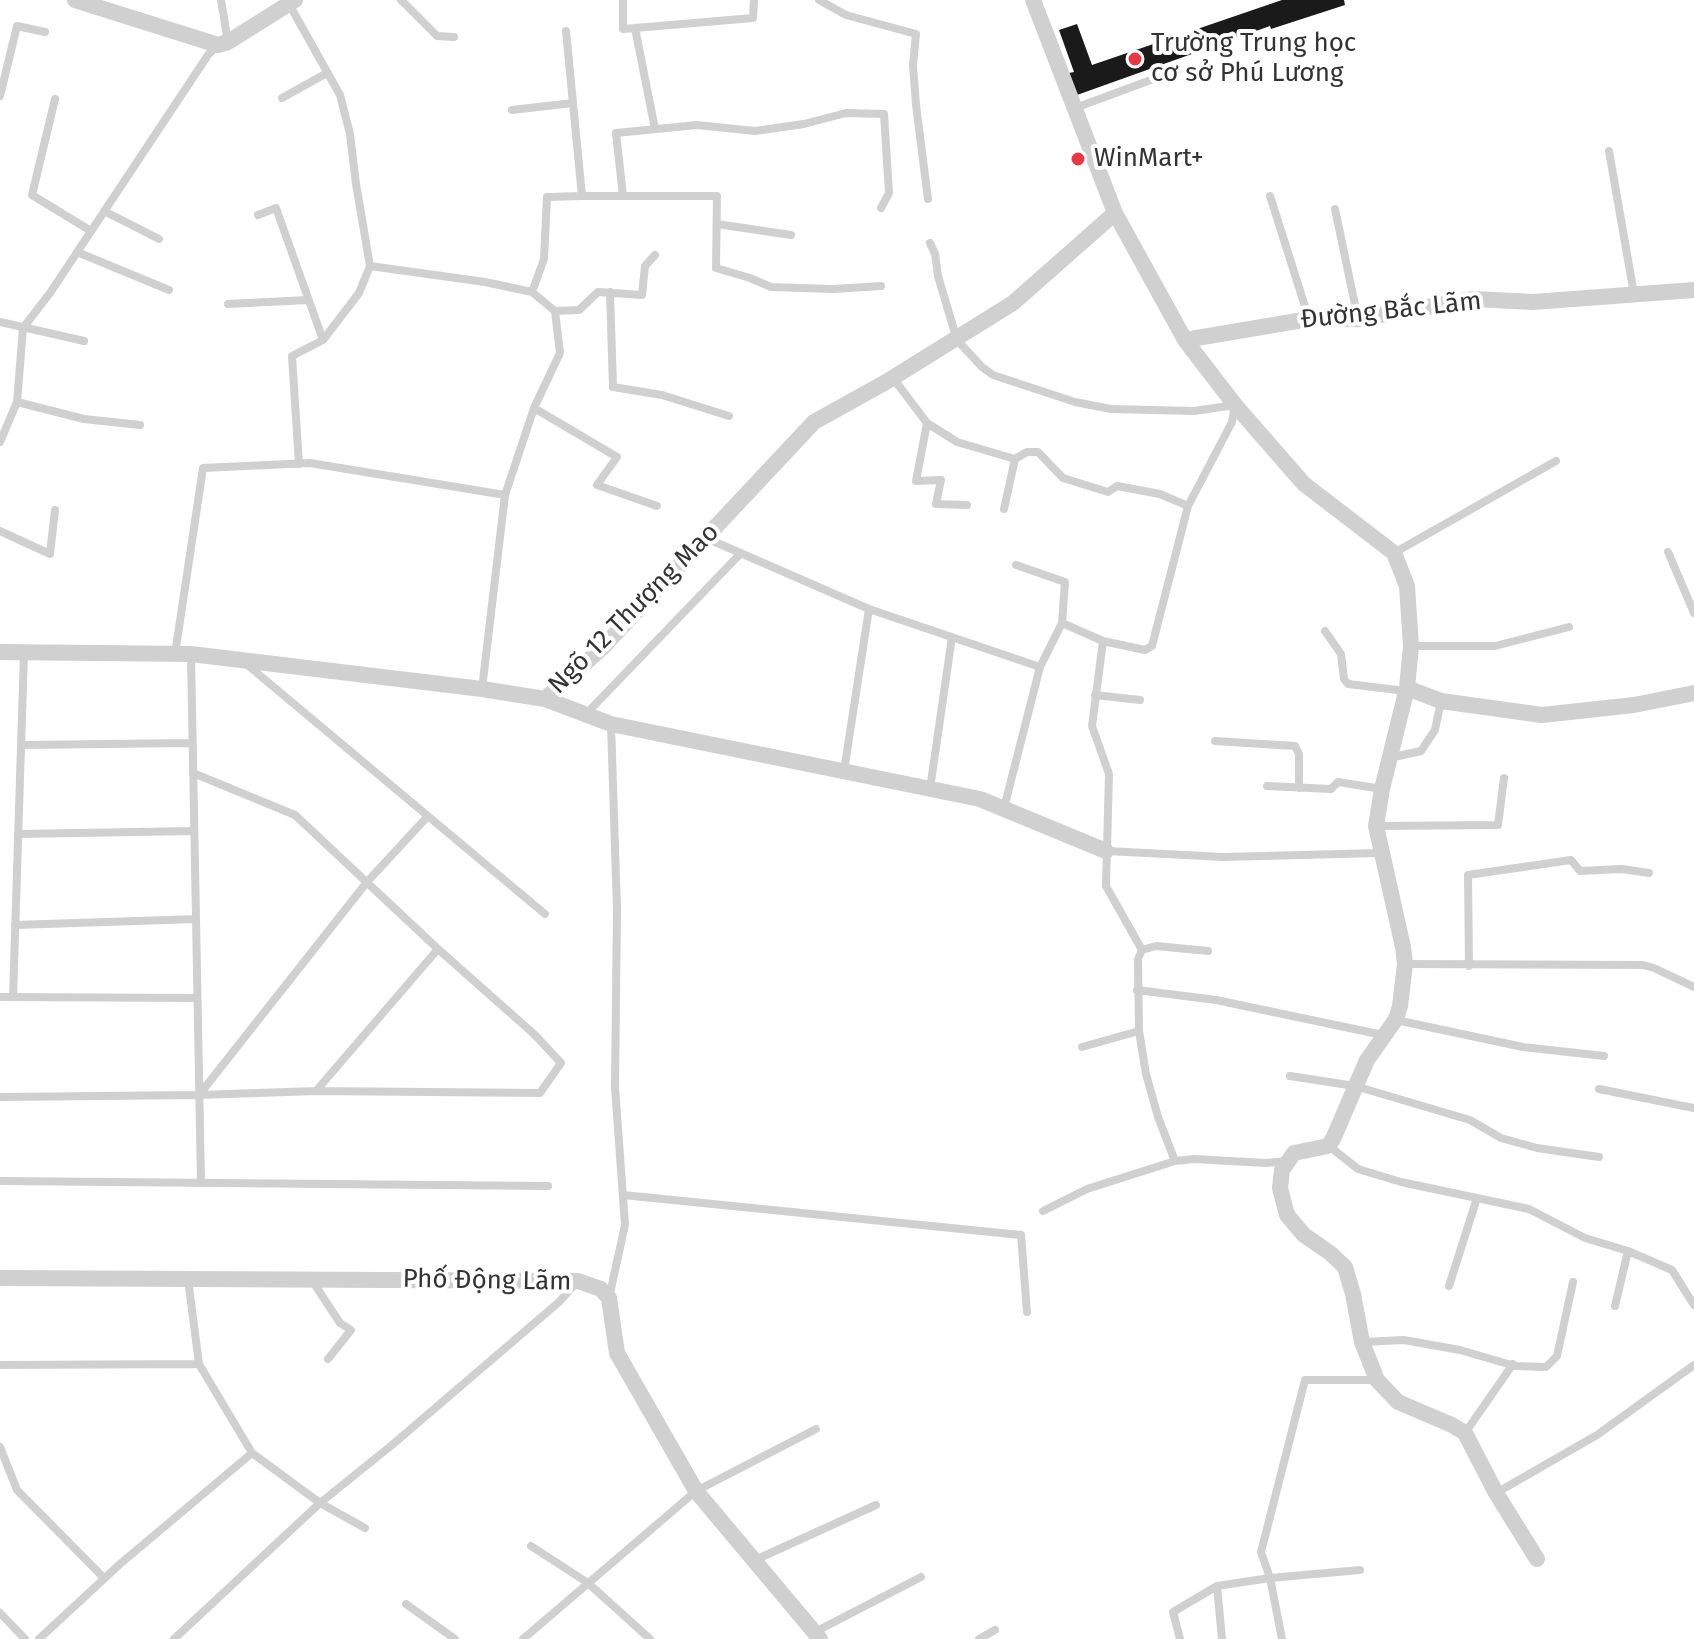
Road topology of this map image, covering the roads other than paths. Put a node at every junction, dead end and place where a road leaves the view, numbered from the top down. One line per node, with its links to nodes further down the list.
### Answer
1 (75, 0): 13 (street)
2 (221, 0): 13 (lane)
3 (401, 0): 12 (lane)
4 (623, 0): 9 (lane)
5 (754, 0): 9 (lane)
6 (819, 0): 27 (lane)
7 (1033, 0): 20 (street)
8 (292, 2): 13 (street); 15 (lane)
9 (635, 28): 22 (lane)
10 (566, 31): 19 (lane)
11 (45, 32): 16 (lane)
12 (454, 37)
13 (223, 44): 30 (lane)
14 (1178, 70): 20 (lane)
15 (327, 73): 17 (lane); 40 (lane)
16 (0, 96)
17 (282, 98)
18 (55, 99): 34 (lane)
19 (573, 103): 21 (lane); 24 (lane)
20 (1075, 108): 31 (street)
21 (512, 110)
22 (655, 129): 25 (lane); 28 (lane)
23 (1609, 151): 46 (lane)
24 (582, 196): 25 (lane); 44 (lane)
25 (623, 196): 33 (lane)
26 (1270, 196): 50 (lane)
27 (928, 199)
28 (881, 208)
29 (1335, 209): 51 (lane)
30 (104, 211): 34 (lane); 36 (lane)
31 (1115, 213): 55 (street, Ngõ 12 Thượng Mao); 56 (street)
32 (258, 215): 47 (lane)
33 (717, 224): 35 (lane); 41 (lane)
34 (91, 231): 38 (lane)
35 (791, 235)
36 (159, 239)
37 (930, 243): 55 (lane)
38 (77, 252): 42 (lane); 53 (lane)
39 (655, 255): 45 (lane)
40 (370, 266): 44 (lane); 54 (lane)
41 (881, 286)
42 (169, 290)
43 (1694, 290): 46 (street, Đường Bắc Lãm)
44 (532, 292): 49 (lane)
45 (610, 292): 49 (lane); 62 (lane)
46 (1634, 294): 51 (street, Đường Bắc Lãm)
47 (308, 300): 48 (lane); 54 (lane)
48 (228, 304)
49 (555, 311): 61 (lane)
50 (1309, 319): 51 (street, Đường Bắc Lãm); 56 (street, Đường Bắc Lãm)
51 (1358, 319)
52 (0, 322): 53 (lane)
53 (23, 328): 57 (lane); 59 (lane)
54 (323, 340): 68 (lane)
55 (957, 340): 58 (street, Ngõ 12 Thượng Mao); 60 (lane)
56 (1185, 340): 60 (street)
57 (84, 341)
58 (893, 378): 63 (lane); 76 (street, Ngõ 12 Thượng Mao)
59 (17, 402): 64 (lane); 65 (lane)
60 (1235, 405): 72 (lane); 79 (street)
61 (534, 408): 69 (lane); 71 (lane)
62 (729, 416)
63 (927, 423): 66 (lane); 70 (lane)
64 (140, 425)
65 (0, 442)
66 (1015, 459): 72 (lane); 73 (lane)
67 (1556, 461): 79 (lane)
68 (299, 464): 69 (lane); 91 (lane)
69 (505, 495): 94 (lane)
70 (967, 505)
71 (657, 506)
72 (1188, 506): 87 (lane)
73 (1004, 509)
74 (55, 510): 75 (lane)
75 (0, 531)
76 (705, 538): 78 (lane); 98 (street, Ngõ 12 Thượng Mao)
77 (1668, 552): 82 (lane)
78 (741, 553): 81 (lane); 101 (lane)
79 (1394, 553): 88 (street)
80 (1016, 565): 83 (lane)
81 (869, 609): 86 (lane); 107 (lane)
82 (1694, 613)
83 (1062, 623): 87 (lane); 93 (lane)
84 (1569, 627): 88 (lane)
85 (1325, 631): 95 (lane)
86 (952, 637): 93 (lane); 112 (lane)
87 (1103, 641): 97 (lane)
88 (1411, 646): 95 (street)
89 (0, 652): 90 (street, Ngõ 12 Thượng Mao)
90 (24, 652): 91 (street, Ngõ 12 Thượng Mao); 105 (lane)
91 (183, 654): 92 (street, Ngõ 12 Thượng Mao); 104 (lane)
92 (241, 660): 94 (street, Ngõ 12 Thượng Mao); 115 (lane)
93 (1040, 667): 114 (lane)
94 (482, 689): 98 (street, Ngõ 12 Thượng Mao)
95 (1406, 690): 100 (street); 106 (street)
96 (1694, 693): 100 (street)
97 (1095, 695): 99 (lane); 119 (lane)
98 (545, 699): 101 (street)
99 (1140, 700)
100 (1441, 701): 106 (lane)
101 (585, 715): 102 (street)
102 (611, 724): 107 (street); 155 (lane)
103 (1215, 741): 111 (lane)
104 (192, 743): 105 (lane); 108 (lane)
105 (21, 745): 118 (lane)
106 (1389, 758): 113 (street)
107 (844, 771): 112 (street)
108 (193, 773): 117 (lane); 122 (lane)
109 (1504, 778): 116 (lane)
110 (1267, 786): 111 (lane)
111 (1299, 788): 113 (lane)
112 (930, 789): 114 (street)
113 (1382, 789): 116 (street)
114 (1003, 809): 119 (street)
115 (428, 816): 122 (lane); 123 (lane)
116 (1376, 826): 120 (street)
117 (194, 831): 118 (lane); 124 (lane)
118 (18, 834): 125 (lane)
119 (1106, 851): 120 (lane); 127 (lane)
120 (1380, 853): 129 (street)
121 (1649, 873): 130 (lane)
122 (367, 882): 126 (lane); 145 (lane)
123 (545, 914)
124 (196, 919): 125 (lane); 135 (lane)
125 (15, 925): 134 (lane)
126 (438, 949): 144 (lane); 144 (lane)
127 (1142, 950): 128 (lane); 132 (lane)
128 (1208, 951)
129 (1405, 964): 130 (lane); 136 (street)
130 (1469, 966): 131 (lane)
131 (1694, 987)
132 (1137, 990): 137 (lane); 138 (lane)
133 (0, 997): 134 (lane)
134 (13, 997): 135 (lane)
135 (197, 998): 145 (lane)
136 (1396, 1019): 138 (street); 140 (lane)
137 (1139, 1031): 139 (lane); 150 (lane)
138 (1383, 1035): 142 (street)
139 (1082, 1047)
140 (1604, 1056)
141 (1290, 1076): 142 (lane)
142 (1355, 1086): 148 (street); 149 (lane)
143 (1599, 1089): 147 (lane)
144 (316, 1091): 145 (lane)
145 (199, 1095): 146 (lane); 153 (lane)
146 (0, 1097)
147 (1694, 1108)
148 (1328, 1146): 151 (street); 156 (lane)
149 (1599, 1157)
150 (1175, 1161): 151 (lane); 157 (lane)
151 (1287, 1161): 169 (street)
152 (0, 1181): 153 (lane)
153 (201, 1182): 154 (lane)
154 (548, 1186)
155 (623, 1195): 165 (lane); 168 (lane)
156 (1477, 1198): 158 (lane); 164 (lane)
157 (1043, 1211)
158 (1628, 1251): 166 (lane); 167 (lane)
159 (0, 1278): 160 (street, Phố Động Lãm)
160 (188, 1278): 161 (street, Phố Động Lãm); 171 (lane)
161 (310, 1278): 162 (street, Phố Động Lãm); 170 (lane)
162 (578, 1281): 165 (street, Phố Động Lãm); 182 (lane)
163 (1573, 1282): 172 (lane)
164 (1449, 1286)
165 (609, 1298): 180 (street, Phố Động Lãm)
166 (1694, 1305)
167 (1615, 1306)
168 (1027, 1312)
169 (1362, 1342): 172 (lane); 175 (street)
170 (328, 1359)
171 (199, 1364): 173 (lane); 179 (lane)
172 (1513, 1364): 177 (lane)
173 (0, 1365)
174 (1694, 1365): 181 (lane)
175 (1377, 1380): 177 (street); 191 (lane)
176 (816, 1429): 180 (lane)
177 (1465, 1433): 181 (street)
178 (0, 1447): 190 (lane)
179 (252, 1453): 182 (lane); 190 (lane)
180 (696, 1491): 187 (street, Phố Động Lãm); 192 (lane)
181 (1496, 1493): 186 (street)
182 (320, 1503): 184 (lane); 200 (lane)
183 (876, 1505): 187 (lane)
184 (365, 1528)
185 (531, 1546): 192 (lane)
186 (1537, 1559)
187 (755, 1560): 197 (street, Phố Động Lãm)
188 (1360, 1570): 191 (lane)
189 (921, 1577): 197 (lane)
190 (104, 1578): 199 (lane)
191 (1270, 1578): 193 (lane); 207 (lane)
192 (588, 1583): 202 (lane); 203 (lane)
193 (1217, 1586): 205 (lane); 206 (lane)
194 (406, 1604): 201 (lane)
195 (0, 1613): 198 (lane)
196 (995, 1630): 204 (lane)
197 (817, 1636)
198 (25, 1639)
199 (39, 1639)
200 (174, 1639)
201 (455, 1639)
202 (523, 1639)
203 (650, 1639)
204 (979, 1639)
205 (1180, 1639)
206 (1222, 1639)
207 (1282, 1639)

